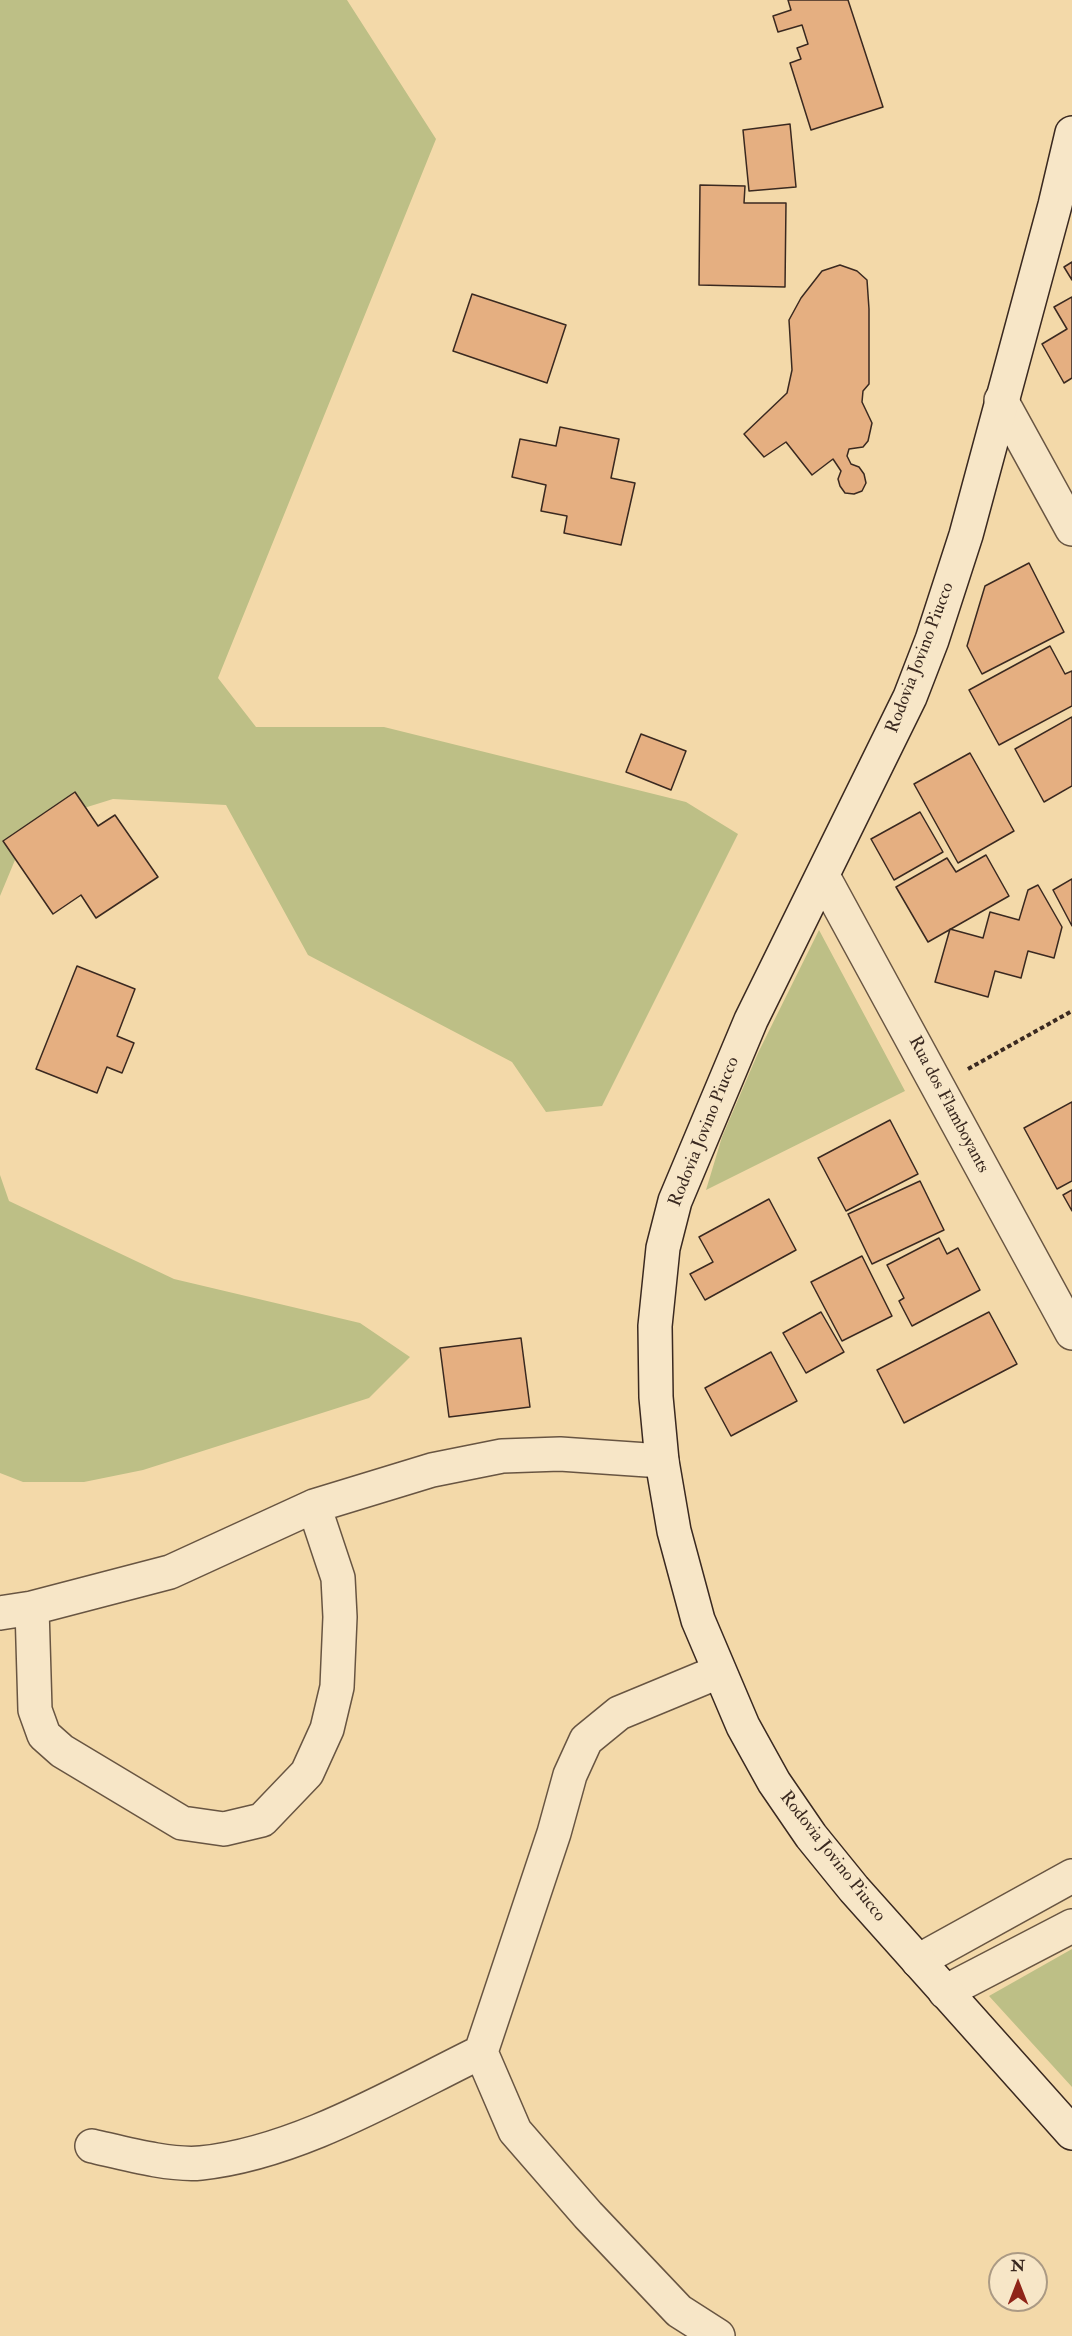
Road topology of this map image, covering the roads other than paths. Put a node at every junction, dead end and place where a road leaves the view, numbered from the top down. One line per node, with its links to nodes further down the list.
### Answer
1 (1072, 134): 2 (street, Rodovia Jovino Piucco)
2 (1001, 400): 3 (street); 4 (street, Rodovia Jovino Piucco)
3 (1072, 529)
4 (823, 876): 5 (street, Rua dos Flamboyants); 6 (street, Rodovia Jovino Piucco)
5 (1072, 1334)
6 (662, 1461): 7 (street); 10 (street, Rodovia Jovino Piucco)
7 (314, 1506): 8 (street); 8 (street)
8 (33, 1608): 9 (street)
9 (0, 1613)
10 (718, 1672): 13 (street, Rodovia Jovino Piucco); 15 (street)
11 (1072, 1875): 13 (street)
12 (1072, 1926): 14 (street)
13 (918, 1961): 14 (street, Rodovia Jovino Piucco)
14 (945, 1992): 16 (street, Rodovia Jovino Piucco)
15 (481, 2052): 17 (street); 18 (street)
16 (1072, 2133)
17 (92, 2146)
18 (718, 2336)

